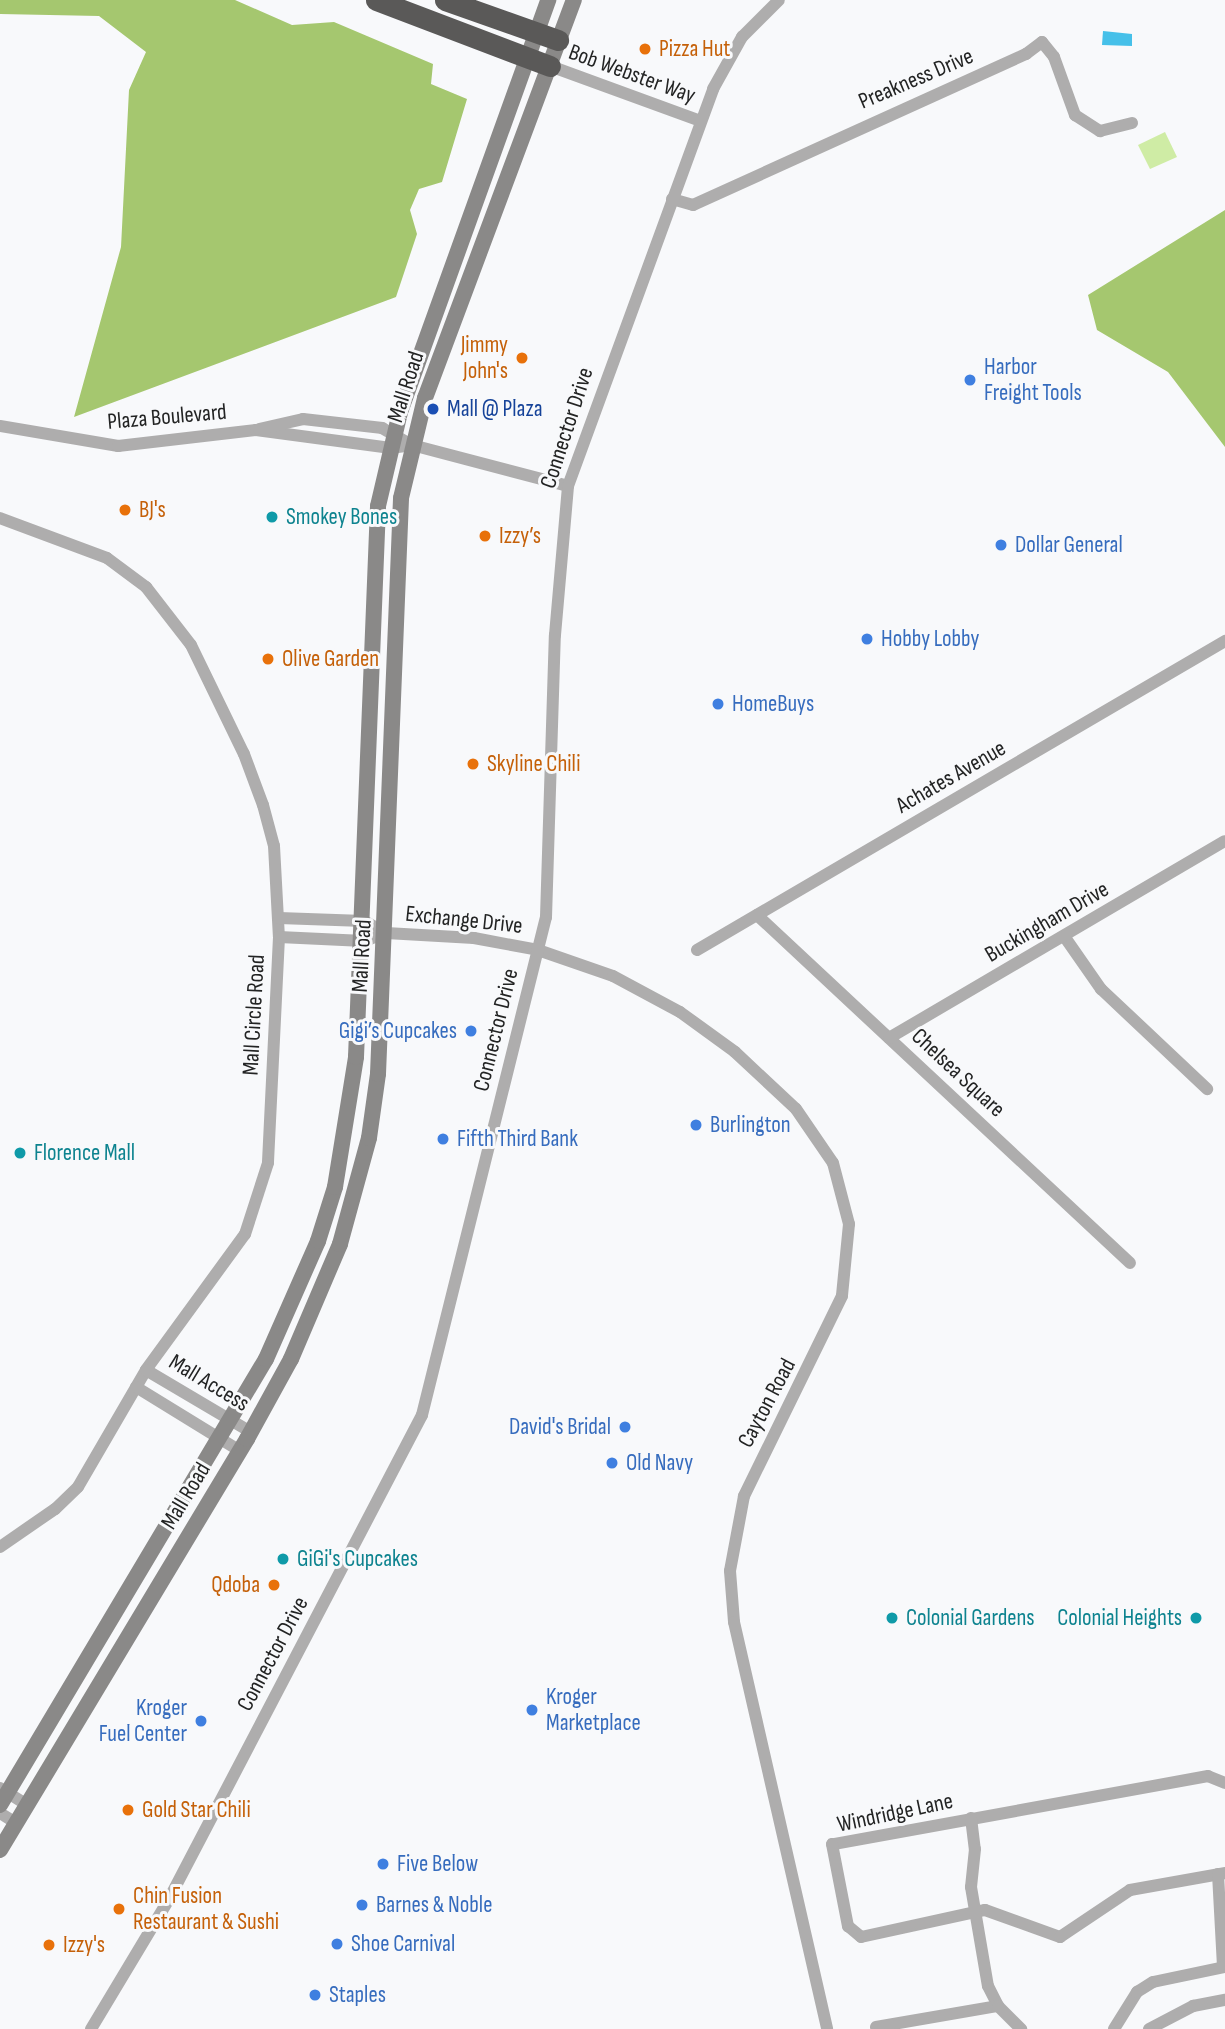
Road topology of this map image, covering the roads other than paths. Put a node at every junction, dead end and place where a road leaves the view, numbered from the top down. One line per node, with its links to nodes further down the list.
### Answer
1 (376, 0): 8 (highway)
2 (445, 0): 6 (highway)
3 (548, 0): 6 (main road, Mall Road)
4 (573, 0): 7 (main road, Mall Road)
5 (779, 0): 10 (street, Connector Drive)
6 (536, 32): 7 (highway); 8 (main road, Mall Road)
7 (558, 40): 9 (main road, Mall Road)
8 (526, 57): 9 (highway); 15 (main road, Mall Road)
9 (550, 66): 10 (street, Bob Webster Way); 16 (main road, Mall Road)
10 (701, 121): 12 (street, Connector Drive)
11 (1132, 123): 12 (street, Preakness Drive)
12 (672, 199): 18 (street, Connector Drive)
13 (0, 426): 14 (street, Plaza Boulevard)
14 (256, 430): 15 (street, Plaza Boulevard); 17 (street, Plaza Boulevard)
15 (395, 432): 16 (street, Plaza Boulevard); 17 (main road, Mall Road)
16 (412, 445): 17 (street, Plaza Boulevard); 18 (street, Plaza Boulevard); 25 (main road, Mall Road)
17 (391, 448): 24 (main road, Mall Road)
18 (568, 486): 29 (street, Connector Drive)
19 (0, 518): 23 (street, Mall Circle Road)
20 (1225, 641): 22 (street, Achates Avenue)
21 (1225, 841): 26 (street, Buckingham Drive)
22 (757, 915): 30 (street, Achates Avenue); 31 (street, Chelsea Square)
23 (279, 918): 24 (street); 27 (street, Mall Circle Road)
24 (364, 920): 25 (street); 28 (main road, Mall Road)
25 (386, 933): 28 (street); 29 (street, Exchange Drive); 37 (main road, Mall Road)
26 (1064, 936): 31 (street, Buckingham Drive); 32 (street)
27 (279, 937): 28 (street); 34 (street, Mall Circle Road)
28 (363, 940): 36 (main road, Mall Road)
29 (538, 950): 54 (street, Connector Drive); 55 (street, Cayton Road)
30 (698, 950)
31 (889, 1038): 33 (street, Chelsea Square)
32 (1207, 1088)
33 (1130, 1263)
34 (146, 1370): 35 (street, Mall Circle Road); 36 (street, Mall Access)
35 (136, 1387): 38 (street, Mall Access); 40 (street, Mall Circle Road)
36 (230, 1419): 37 (street, Mall Access); 38 (main road, Mall Road)
37 (251, 1432): 39 (main road, Mall Road)
38 (219, 1437): 39 (street, Mall Access); 42 (main road, Mall Road)
39 (240, 1451): 43 (main road, Mall Road)
40 (0, 1547)
41 (1225, 1783): 45 (street, Windridge Lane)
42 (2, 1795): 43 (street)
43 (27, 1805): 46 (main road, Mall Road)
44 (0, 1813): 46 (street)
45 (971, 1818): 49 (street, Windridge Lane); 49 (street, Windridge Lane)
46 (16, 1823): 47 (main road, Mall Road)
47 (0, 1850)
48 (1222, 1874): 49 (street, Windridge Lane); 50 (street)
49 (976, 1913): 52 (street, Windridge Lane)
50 (1224, 1967): 57 (street)
51 (1225, 2000): 58 (street)
52 (998, 2006): 53 (street); 56 (street, Windridge Lane)
53 (876, 2027)
54 (91, 2029)
55 (827, 2029)
56 (1021, 2029)
57 (1114, 2029)
58 (1149, 2029)

